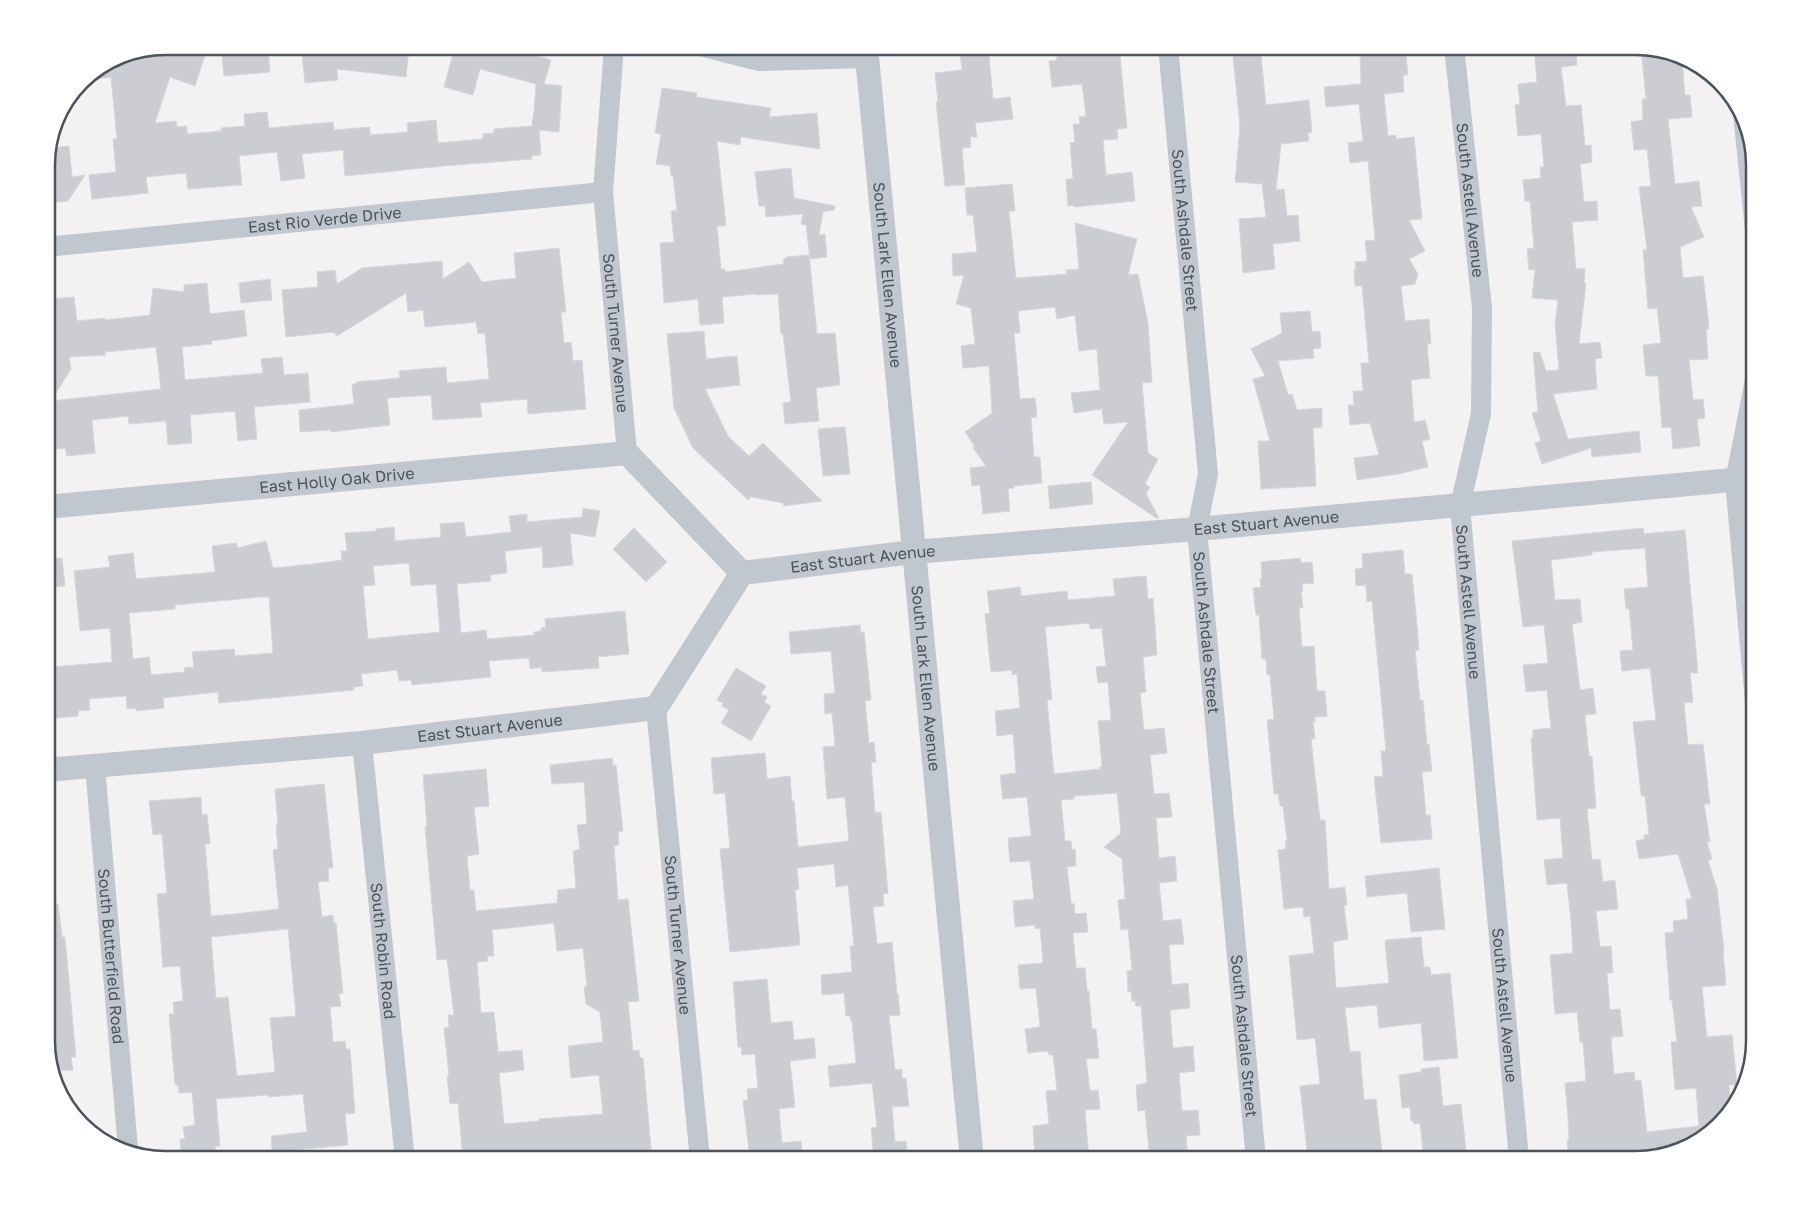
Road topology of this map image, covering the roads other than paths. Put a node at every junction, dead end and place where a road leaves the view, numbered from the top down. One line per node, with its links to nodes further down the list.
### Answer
1 (613, 55): 7 (street, South Turner Avenue)
2 (735, 55): 3 (street)
3 (830, 55)
4 (866, 55): 15 (street, South Lark Ellen Avenue)
5 (1169, 55): 14 (street, South Ashdale Street)
6 (1455, 55): 13 (street, South Astell Avenue)
7 (603, 192): 8 (street, East Rio Verde Drive); 9 (street, South Turner Avenue)
8 (55, 246)
9 (627, 453): 12 (street, East Holly Oak Drive); 16 (street)
10 (1745, 479): 11 (street); 13 (street, East Stuart Avenue)
11 (1746, 501)
12 (55, 506)
13 (1460, 506): 14 (street, East Stuart Avenue); 26 (street, South Astell Avenue)
14 (1197, 529): 15 (street, East Stuart Avenue); 25 (street, South Ashdale Street)
15 (913, 552): 16 (street, East Stuart Avenue); 24 (street, South Lark Ellen Avenue)
16 (742, 572): 17 (street)
17 (656, 708): 18 (street, East Stuart Avenue); 23 (street, South Turner Avenue)
18 (362, 743): 19 (street, East Stuart Avenue); 22 (street, South Robin Road)
19 (95, 766): 20 (street, East Stuart Avenue); 21 (street, South Butterfield Road)
20 (55, 769)
21 (128, 1144)
22 (404, 1151)
23 (699, 1151)
24 (971, 1151)
25 (1255, 1151)
26 (1518, 1151)

